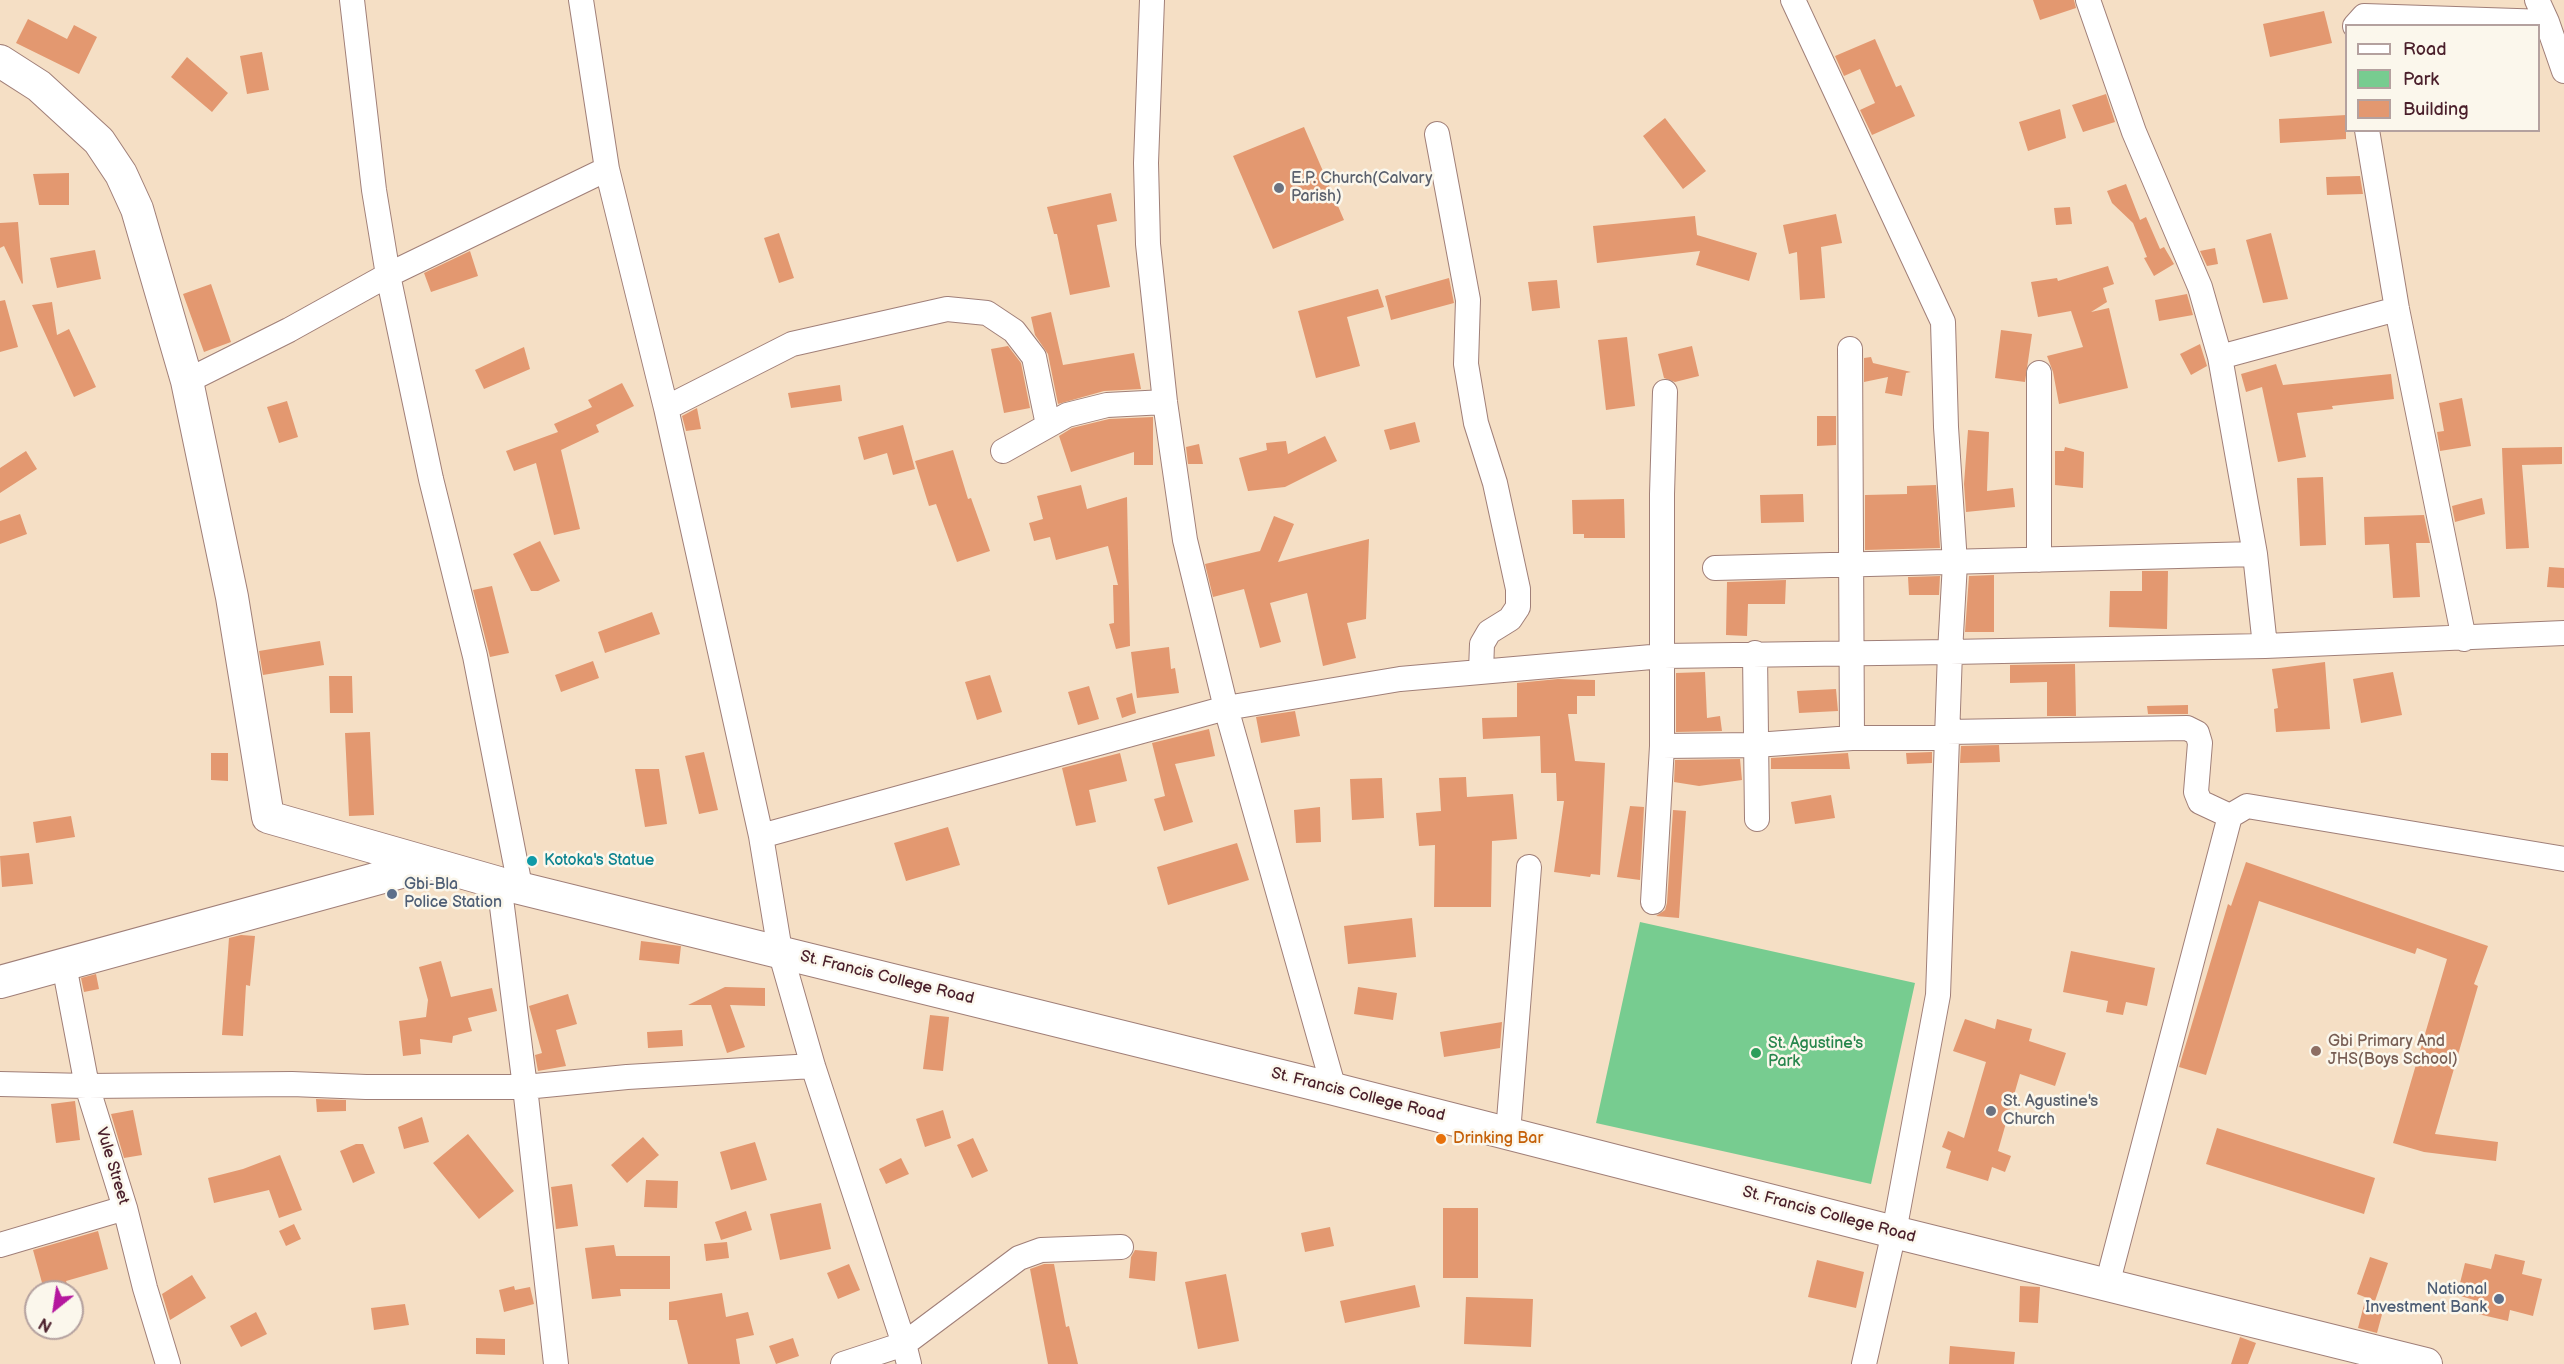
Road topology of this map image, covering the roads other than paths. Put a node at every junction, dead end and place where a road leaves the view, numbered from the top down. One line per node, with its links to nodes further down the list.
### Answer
1 (352, 0): 14 (street)
2 (580, 0): 13 (street)
3 (1152, 0): 21 (street)
4 (1792, 0): 27 (street)
5 (2088, 0): 17 (street)
6 (2537, 0): 7 (street)
7 (2547, 22): 8 (street); 10 (street)
8 (2357, 24)
9 (0, 61): 19 (main road)
10 (2564, 71)
11 (2367, 132): 15 (street)
12 (1437, 134): 37 (street)
13 (607, 169): 14 (street); 22 (street)
14 (388, 275): 19 (street); 49 (street)
15 (2397, 309): 17 (street); 31 (street)
16 (1850, 349): 28 (street)
17 (2220, 357): 25 (street)
18 (2039, 373): 26 (street)
19 (187, 381): 47 (main road, St. Francis College Road)
20 (1665, 392): 36 (street)
21 (1165, 402): 23 (street); 38 (street)
22 (666, 408): 23 (street); 45 (street)
23 (1048, 425): 24 (street)
24 (1003, 451)
25 (2254, 554): 26 (street); 32 (street)
26 (2039, 560): 27 (street)
27 (1955, 562): 28 (street); 33 (street)
28 (1850, 565): 29 (street); 35 (street)
29 (1715, 568)
30 (2564, 633): 31 (street)
31 (2464, 639): 32 (street)
32 (2265, 646): 33 (street)
33 (1950, 652): 35 (street); 39 (street)
34 (1755, 653): 35 (street); 36 (street); 41 (street)
35 (1852, 653): 40 (street)
36 (1663, 656): 37 (street); 42 (street)
37 (1481, 671): 38 (street)
38 (1226, 708): 45 (street); 58 (street)
39 (1947, 735): 40 (street); 43 (street); 61 (street)
40 (1852, 738): 41 (street)
41 (1756, 745): 42 (street); 44 (street)
42 (1662, 746): 50 (street)
43 (2230, 816): 46 (street); 64 (street)
44 (1756, 819)
45 (761, 836): 51 (street)
46 (2564, 859)
47 (430, 864): 49 (main road, St. Francis College Road); 52 (main road)
48 (1529, 867): 59 (street)
49 (510, 885): 51 (main road, St. Francis College Road); 57 (street)
50 (1653, 902)
51 (780, 951): 54 (street); 58 (main road, St. Francis College Road)
52 (64, 965): 53 (main road); 56 (street, Vule Street)
53 (0, 982)
54 (813, 1066): 57 (street); 65 (street)
55 (0, 1084): 56 (street)
56 (87, 1086): 57 (street); 60 (street, Vule Street)
57 (525, 1087): 67 (street)
58 (1334, 1089): 59 (main road, St. Francis College Road)
59 (1508, 1133): 61 (main road, St. Francis College Road)
60 (125, 1208): 62 (street); 66 (street, Vule Street)
61 (1894, 1232): 64 (main road, St. Francis College Road); 69 (street)
62 (0, 1245)
63 (1120, 1247): 65 (street)
64 (2107, 1285): 70 (main road, St. Francis College Road)
65 (906, 1354): 68 (street)
66 (168, 1364)
67 (556, 1364)
68 (843, 1364)
69 (1864, 1364)
70 (2426, 1364)

